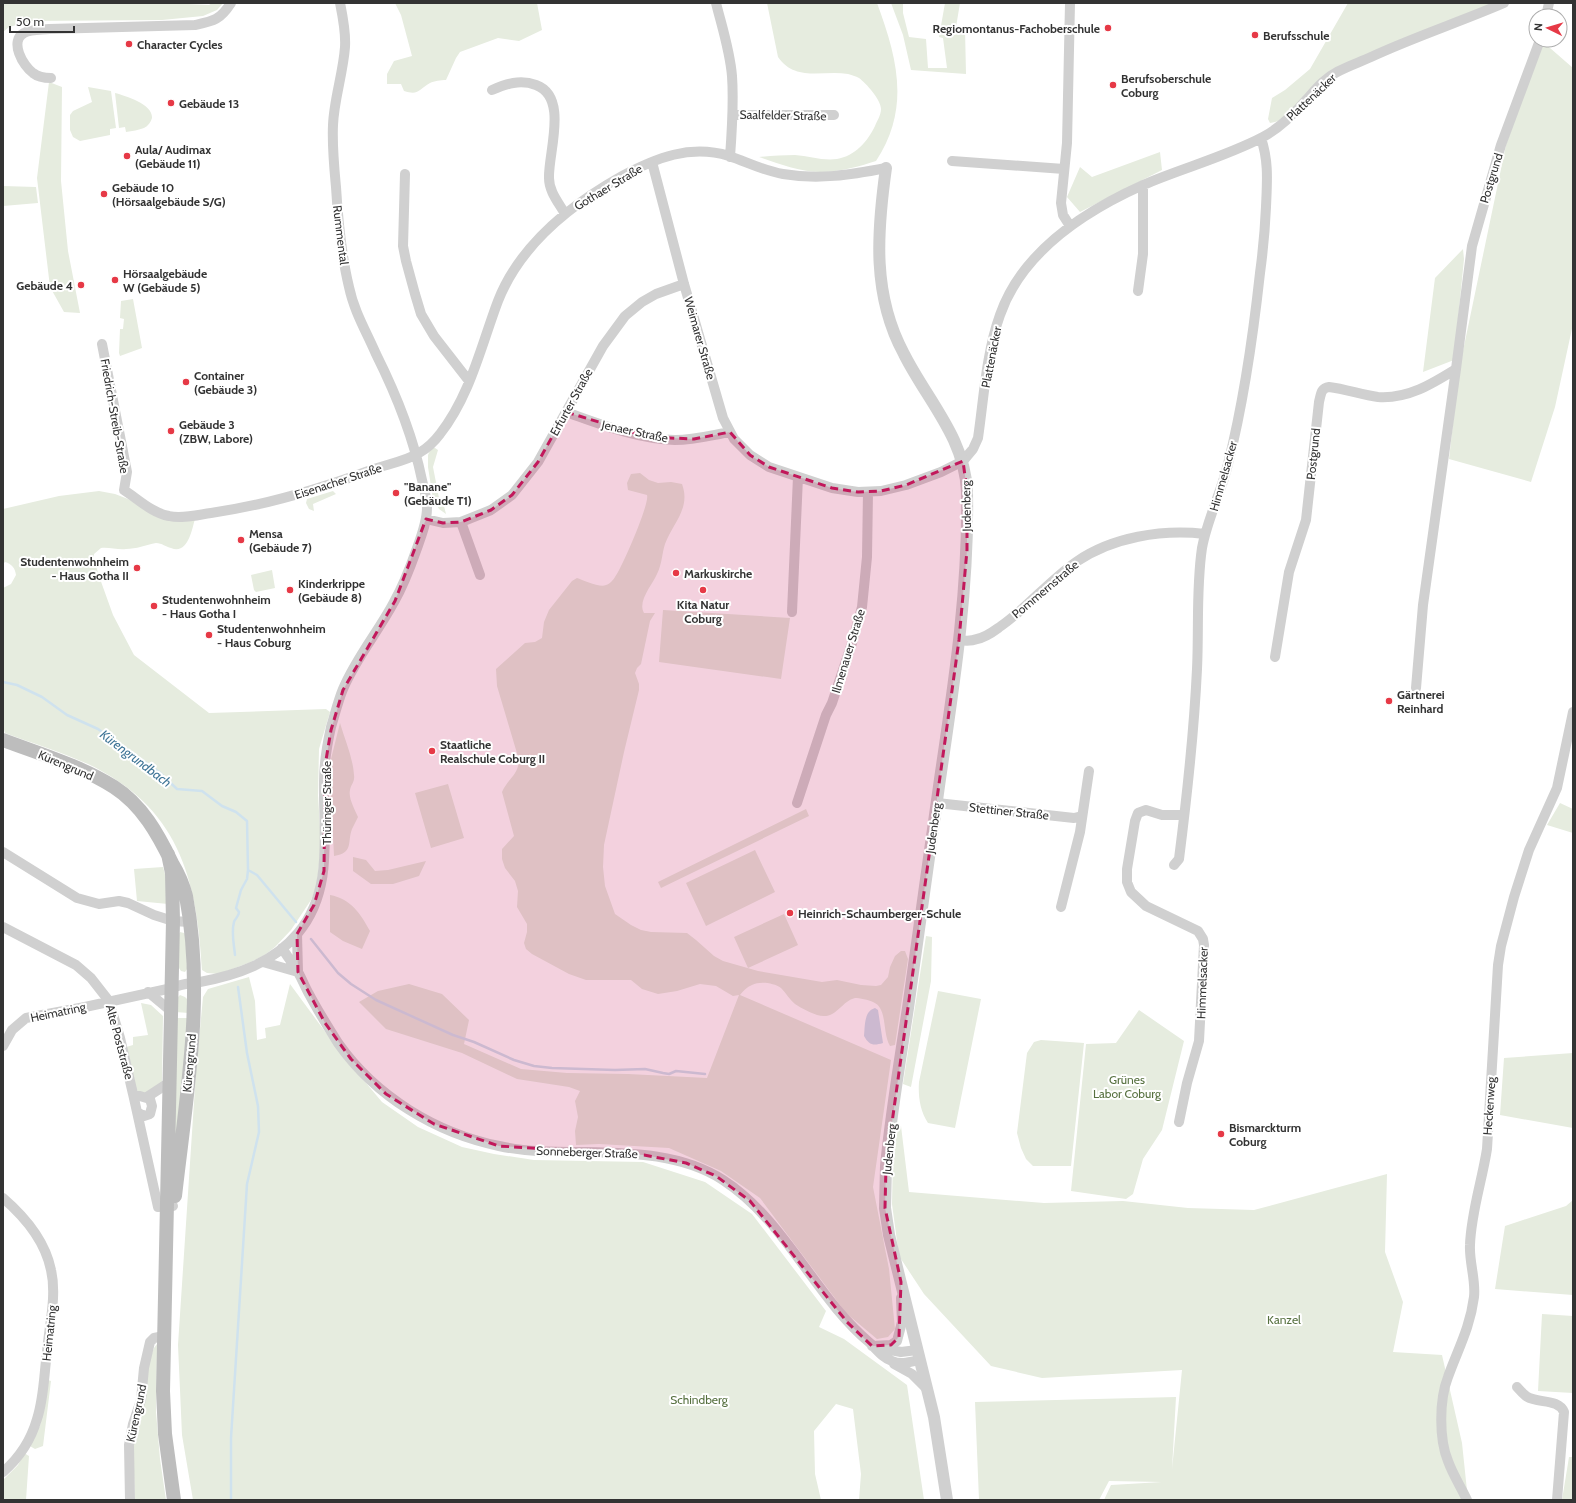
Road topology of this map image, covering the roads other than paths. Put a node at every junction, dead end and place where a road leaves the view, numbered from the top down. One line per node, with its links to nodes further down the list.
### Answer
1 (231, 3): 7 (street)
2 (340, 3): 28 (street, Rummental)
3 (716, 3): 9 (street)
4 (1070, 3): 16 (street)
5 (1504, 3): 11 (street, Plattenäcker)
6 (1537, 48): 24 (street, Postgrund)
7 (51, 78)
8 (492, 90): 19 (street)
9 (733, 114): 10 (street, Saalfelder Straße); 12 (street)
10 (834, 116)
11 (1262, 138): 18 (street, Plattenäcker); 35 (street, Himmelsacker)
12 (730, 157): 14 (street, Gothaer Straße); 15 (street, Gothaer Straße)
13 (952, 160): 16 (street)
14 (652, 162): 19 (street, Gothaer Straße); 21 (street, Weimarer Straße)
15 (886, 168): 29 (street, Judenberg)
16 (1064, 169): 20 (street)
17 (405, 174): 25 (street)
18 (1143, 186): 20 (street, Plattenäcker); 22 (street)
19 (566, 214): 25 (street, Gothaer Straße)
20 (1070, 226): 29 (street, Plattenäcker)
21 (684, 284): 26 (street, Erfurter Straße); 27 (street, Weimarer Straße)
22 (1138, 292)
23 (102, 344): 32 (street, Friedrich-Streib-Straße)
24 (1456, 369): 39 (street, Postgrund); 40 (street, Postgrund)
25 (470, 381): 28 (street, Gothaer Straße)
26 (566, 412): 27 (street, Jenaer Straße); 34 (street, Erfurter Straße)
27 (730, 432): 30 (street, Weimarer Straße)
28 (417, 454): 32 (street, Eisenacher Straße); 33 (street, Thüringer Straße)
29 (963, 461): 31 (street, Weimarer Straße); 38 (street, Judenberg)
30 (798, 477): 31 (street, Weimarer Straße); 37 (street)
31 (868, 492): 44 (street, Ilmenauer Straße)
32 (259, 505)
33 (426, 519): 34 (street, Erfurter Straße); 55 (street, Thüringer Straße)
34 (461, 522): 36 (street)
35 (1205, 534): 38 (street, Pommernstraße); 46 (street, Himmelsacker)
36 (480, 575)
37 (792, 612)
38 (959, 640): 45 (street, Judenberg)
39 (1275, 657)
40 (1416, 688)
41 (1573, 712): 83 (street, Heckenweg)
42 (3, 740): 49 (main road, Kürengrund)
43 (1089, 771): 47 (street)
44 (797, 803)
45 (937, 803): 47 (street, Stettiner Straße); 72 (street, Judenberg)
46 (1184, 815): 50 (street, Himmelsacker); 69 (street, Himmelsacker)
47 (1082, 816): 51 (street)
48 (3, 852): 52 (street)
49 (168, 854): 52 (main road, Kürengrund); 53 (main road, Kürengrund)
50 (1174, 866)
51 (1061, 906)
52 (173, 921): 53 (street); 60 (main road, Kürengrund)
53 (189, 922): 59 (main road, Kürengrund)
54 (3, 927): 62 (street, Alte Poststraße)
55 (297, 934): 56 (street, Thüringer Straße); 58 (street, Sonneberger Straße)
56 (280, 950): 57 (street, Thüringer Straße); 58 (street, Sonneberger Straße)
57 (263, 962): 58 (street); 59 (street, Thüringer Straße)
58 (298, 972): 74 (street, Sonneberger Straße)
59 (193, 983): 60 (street, Thüringer Straße); 71 (main road, Kürengrund)
60 (172, 988): 61 (street, Heimatring); 63 (main road, Kürengrund)
61 (148, 992): 62 (street, Heimatring); 63 (street)
62 (110, 1001): 64 (street, Heimatring); 66 (street, Alte Poststraße)
63 (172, 1012): 65 (main road, Kürengrund)
64 (3, 1046)
65 (170, 1082): 67 (street); 71 (main road, Kürengrund)
66 (133, 1094): 67 (street, Alte Poststraße); 68 (street, Alte Poststraße)
67 (147, 1097): 68 (street)
68 (137, 1112): 71 (street, Alte Poststraße)
69 (1179, 1122)
70 (3, 1198): 79 (street, Heimatring)
71 (170, 1206): 73 (main road, Kürengrund)
72 (901, 1282): 74 (street); 75 (street, Judenberg)
73 (164, 1336): 80 (street, Kürengrund); 81 (main road, Kürengrund)
74 (872, 1346): 75 (street, Sonneberger Straße); 76 (street, Sonneberger Straße)
75 (918, 1355): 76 (street); 78 (street, Judenberg)
76 (886, 1359): 78 (street, Sonneberger Straße)
77 (1517, 1387): 84 (street)
78 (927, 1389): 82 (street, Judenberg)
79 (3, 1472)
80 (130, 1500)
81 (174, 1500)
82 (947, 1500)
83 (1466, 1500)
84 (1556, 1500)

